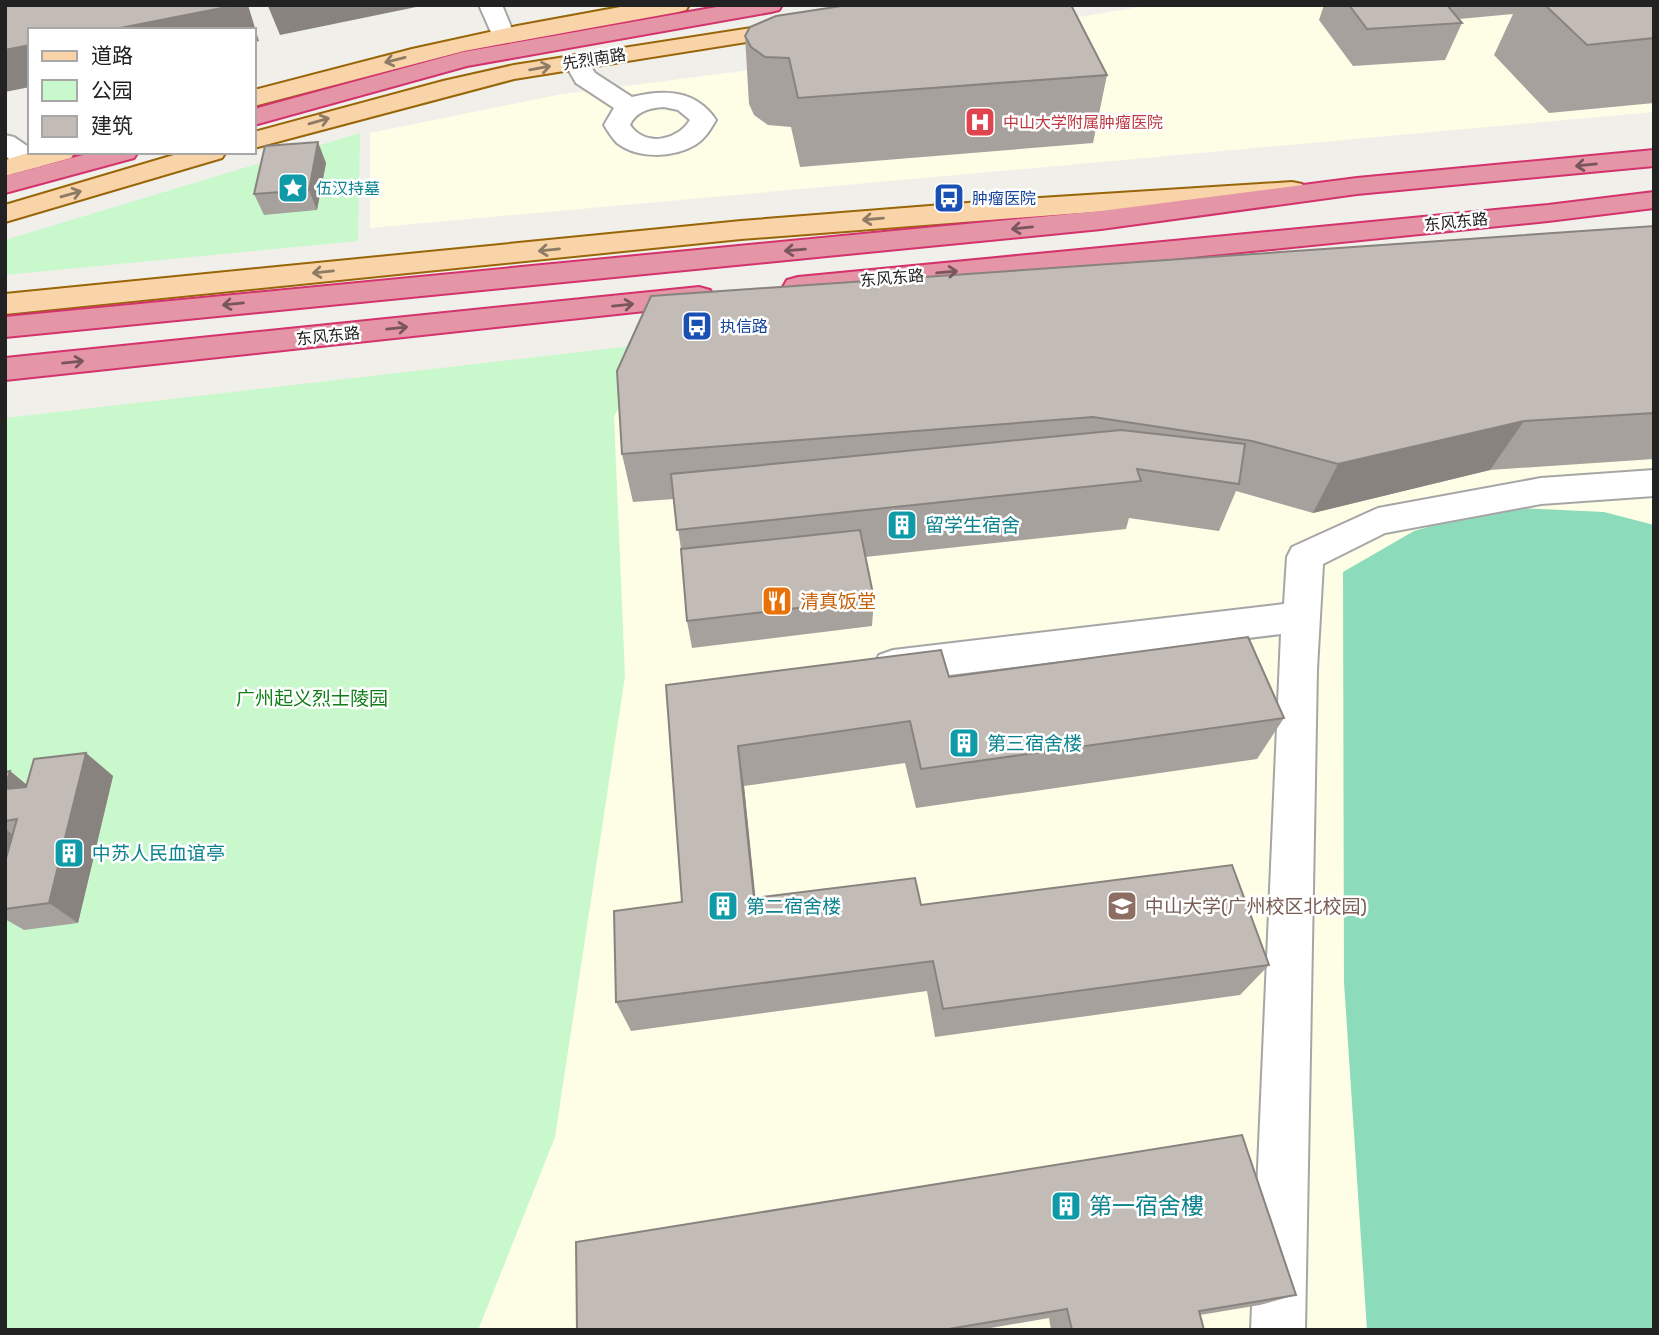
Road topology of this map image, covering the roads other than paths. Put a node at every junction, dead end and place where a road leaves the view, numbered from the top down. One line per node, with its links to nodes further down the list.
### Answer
1 (491, 5): 5 (street)
2 (678, 5): 5 (main road)
3 (771, 5): 9 (highway)
4 (817, 24): 6 (main road, 先烈南路)
5 (502, 34): 7 (main road, one-way to 7)
6 (576, 62): 8 (street); 10 (main road, 先烈南路, one-way to 6)
7 (256, 97)
8 (630, 107)
9 (256, 116)
10 (256, 139)
11 (5, 143): 16 (street)
12 (55, 154): 16 (main road)
13 (118, 154): 17 (highway)
14 (206, 154): 20 (main road, one-way to 14)
15 (1654, 158): 18 (highway, one-way to 18)
16 (18, 165)
17 (5, 185)
18 (1357, 186): 23 (main road, one-way to 23); 24 (highway, one-way to 24)
19 (1654, 200): 21 (highway, 东风东路, one-way to 19)
20 (5, 214)
21 (774, 289)
22 (722, 295): 25 (highway, 东风东路, one-way to 22)
23 (5, 304)
24 (5, 327)
25 (5, 369)
26 (1654, 483): 27 (street)
27 (1301, 617): 28 (street); 29 (street)
28 (859, 670)
29 (1278, 1330)

